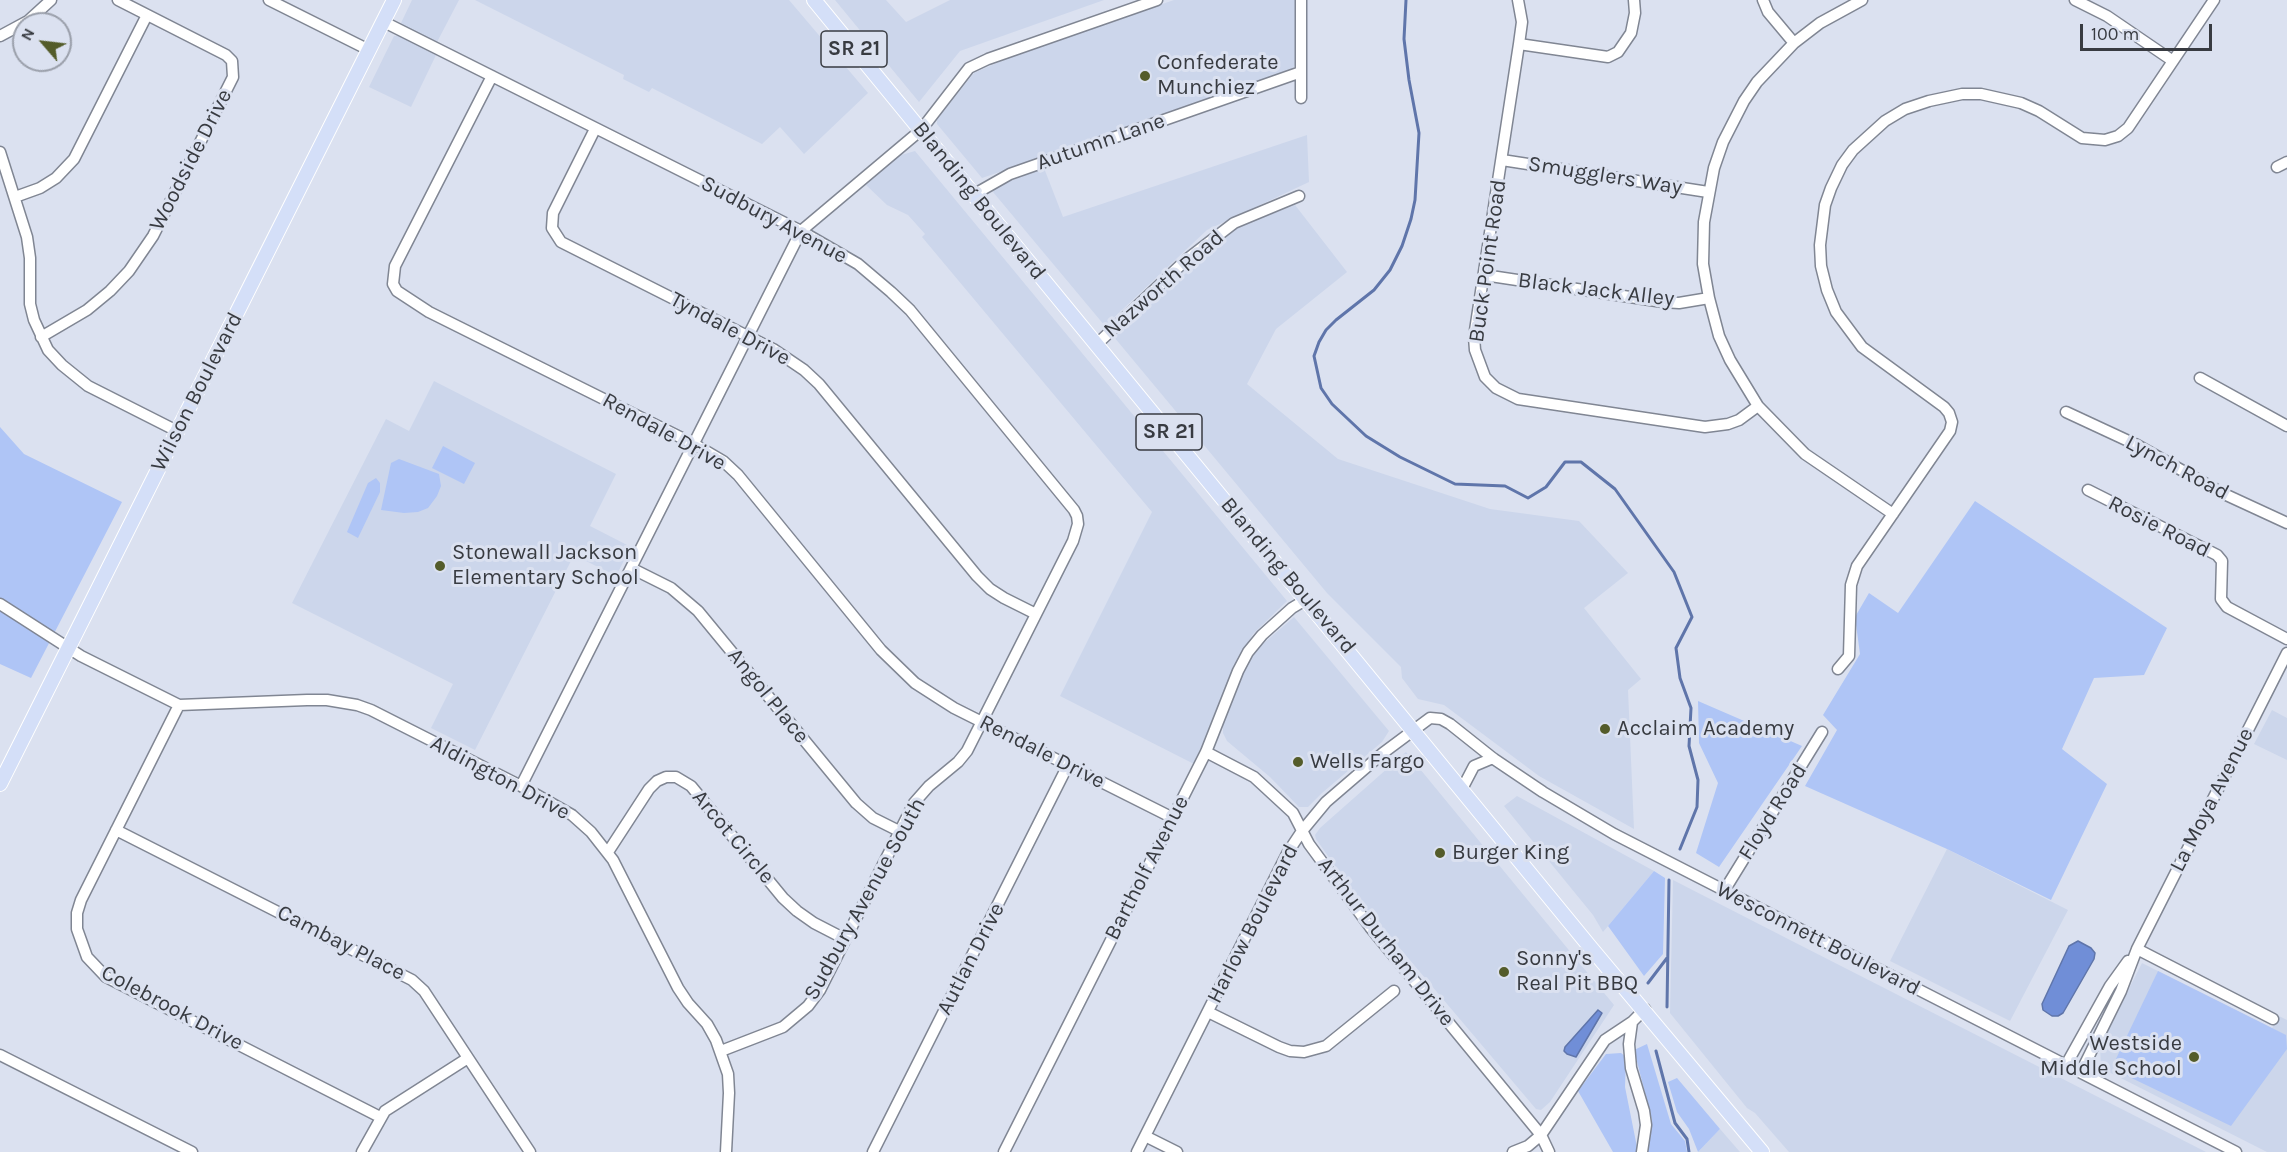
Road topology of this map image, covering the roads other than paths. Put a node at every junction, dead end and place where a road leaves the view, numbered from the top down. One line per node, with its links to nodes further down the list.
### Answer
1 (51, 0): 16 (street)
2 (118, 0): 14 (street, Woodside Drive)
3 (269, 0): 19 (street)
4 (394, 0): 15 (main road, Wilson Boulevard)
5 (814, 0): 25 (main road, Blanding Boulevard / SR 21)
6 (1157, 0): 25 (street)
7 (1301, 0): 21 (street)
8 (1518, 0): 18 (street, Buck Point Road)
9 (1634, 0): 18 (street)
10 (1762, 0): 17 (street)
11 (1862, 0): 17 (street)
12 (2075, 0): 20 (street)
13 (2214, 0): 20 (street)
14 (147, 15): 31 (street); 36 (street, Woodside Drive)
15 (384, 22): 19 (main road, Wilson Boulevard); 22 (street, Sudbury Avenue)
16 (0, 36)
17 (1794, 43): 28 (street)
18 (1519, 44): 27 (street, Buck Point Road)
19 (369, 50): 42 (main road, Wilson Boulevard)
20 (2173, 61): 45 (street)
21 (1301, 72): 23 (street); 29 (street, Autumn Lane)
22 (492, 76): 24 (street, Sudbury Avenue); 43 (street, Rendale Drive)
23 (1300, 98)
24 (595, 129): 32 (street, Sudbury Avenue); 35 (street, Tyndale Drive)
25 (921, 130): 29 (main road, Blanding Boulevard / SR 21); 32 (street)
26 (0, 152): 31 (street)
27 (1502, 160): 28 (street, Smugglers Way); 33 (street, Buck Point Road)
28 (1708, 192): 34 (street)
29 (973, 195): 37 (main road, Blanding Boulevard / SR 21)
30 (1299, 196): 37 (street, Nazworth Road)
31 (15, 197): 36 (street)
32 (801, 231): 35 (street); 47 (street, Sudbury Avenue)
33 (1484, 275): 34 (street, Black Jack Alley); 39 (street, Buck Point Road)
34 (1709, 298): 39 (street)
35 (748, 336): 43 (street); 51 (street, Tyndale Drive)
36 (41, 337): 42 (street)
37 (1096, 344): 49 (main road, Blanding Boulevard / SR 21)
38 (2200, 378): 41 (street)
39 (1758, 406): 45 (street)
40 (2066, 412): 46 (street, Lynch Road)
41 (2287, 426)
42 (177, 432): 53 (main road, Wilson Boulevard)
43 (694, 444): 48 (street); 57 (street, Rendale Drive)
44 (2088, 490): 52 (street, Rosie Road)
45 (1893, 513): 55 (street)
46 (2287, 523)
47 (1078, 524): 51 (street, Sudbury Avenue South)
48 (631, 568): 64 (street); 68 (street, Angol Place)
49 (1306, 599): 58 (main road, Blanding Boulevard / SR 21); 60 (street, Bartholf Avenue)
50 (0, 604): 53 (street, Aldington Drive)
51 (1036, 614): 57 (street, Sudbury Avenue South)
52 (2287, 639)
53 (68, 647): 56 (street, Aldington Drive); 63 (main road, Wilson Boulevard)
54 (2287, 652): 73 (street, La Moya Avenue)
55 (1838, 669)
56 (179, 705): 64 (street, Aldington Drive); 67 (street, Colebrook Drive)
57 (982, 722): 62 (street, Rendale Drive); 68 (street, Sudbury Avenue South)
58 (1414, 729): 61 (street, Wesconnett Boulevard); 65 (main road, Blanding Boulevard / SR 21); 69 (street, Harlow Boulevard)
59 (1822, 732): 71 (street, Floyd Road)
60 (1206, 752): 66 (street, Bartholf Avenue); 69 (street, Arthur Durham Drive)
61 (1493, 758): 65 (street); 71 (street, Wesconnett Boulevard)
62 (1068, 765): 66 (street, Rendale Drive); 91 (street, Autlan Drive)
63 (0, 784)
64 (521, 786): 70 (street, Aldington Drive)
65 (1462, 789): 75 (main road, Blanding Boulevard / SR 21)
66 (1173, 818): 92 (street, Bartholf Avenue)
67 (116, 830): 81 (street, Cambay Place); 84 (street, Colebrook Drive)
68 (899, 831): 72 (street, Sudbury Avenue South)
69 (1302, 831): 76 (street, Harlow Boulevard); 85 (street, Arthur Durham Drive)
70 (608, 852): 72 (street, Arcot Circle); 79 (street, Aldington Drive)
71 (1724, 891): 82 (street, Wesconnett Boulevard)
72 (845, 939): 79 (street, Sudbury Avenue South)
73 (2137, 948): 77 (street); 82 (street, La Moya Avenue); 83 (street, La Moya Avenue)
74 (1394, 991): 76 (street)
75 (1645, 1009): 78 (street); 98 (main road, Blanding Boulevard / SR 21)
76 (1208, 1012): 86 (street, Harlow Boulevard)
77 (2273, 1019)
78 (1632, 1022): 85 (street); 97 (street)
79 (721, 1051): 90 (street, Aldington Drive)
80 (0, 1055): 87 (street)
81 (468, 1058): 84 (street); 89 (street, Cambay Place)
82 (2066, 1065): 83 (street, Wesconnett Boulevard)
83 (2081, 1072): 99 (street, Wesconnett Boulevard)
84 (380, 1116): 88 (street)
85 (1541, 1135): 95 (street); 96 (street, Arthur Durham Drive)
86 (1145, 1136): 93 (street, Harlow Boulevard); 94 (street)
87 (186, 1151)
88 (362, 1152)
89 (530, 1152)
90 (726, 1152)
91 (873, 1152)
92 (1004, 1152)
93 (1137, 1152)
94 (1177, 1152)
95 (1513, 1152)
96 (1549, 1152)
97 (1642, 1152)
98 (1762, 1152)
99 (2236, 1152)

